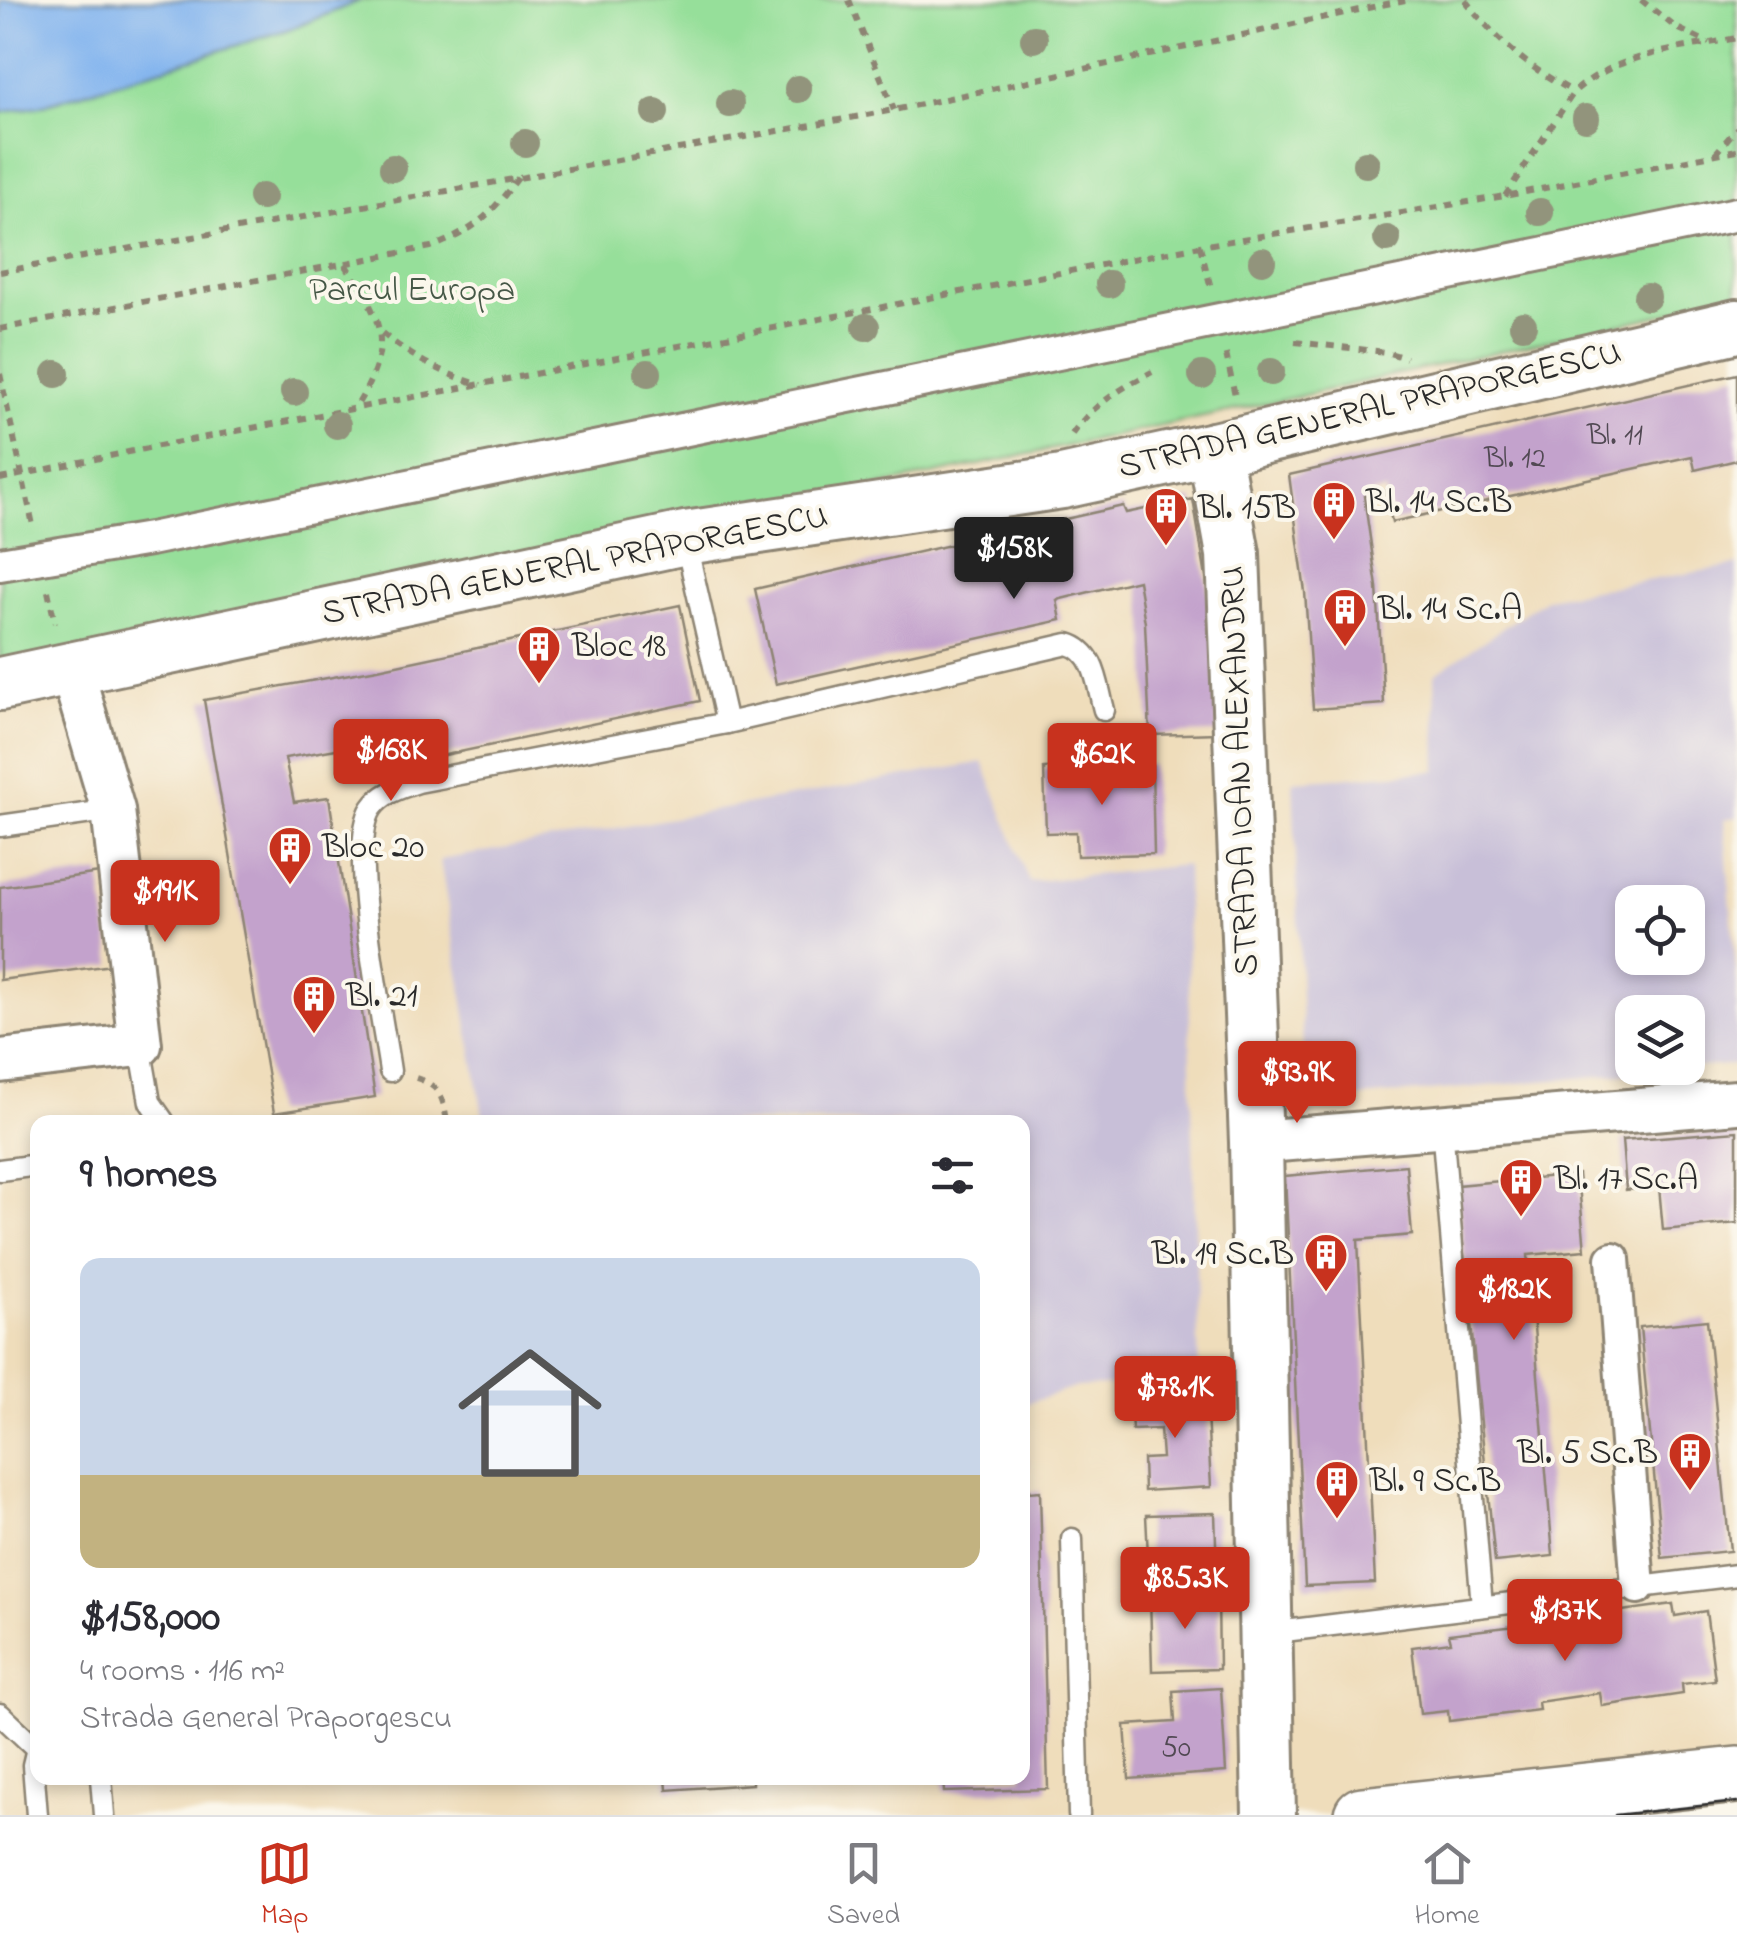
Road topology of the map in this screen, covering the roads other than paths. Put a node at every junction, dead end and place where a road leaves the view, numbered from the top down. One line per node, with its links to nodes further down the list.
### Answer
1 (1737, 214): 5 (street)
2 (1737, 326): 3 (street, STRADA GENERAL PRAPORGESCU)
3 (1214, 450): 4 (street, STRADA GENERAL PRAPORGESCU); 18 (street, STRADA IOAN ALEXANDRU)
4 (685, 538): 6 (street, STRADA GENERAL PRAPORGESCU); 9 (lane)
5 (0, 564)
6 (71, 668): 7 (street, STRADA GENERAL PRAPORGESCU); 10 (street)
7 (0, 684)
8 (1104, 710): 9 (lane)
9 (727, 723): 14 (lane)
10 (113, 810): 11 (lane); 12 (street)
11 (0, 826)
12 (140, 1045): 13 (street); 16 (lane)
13 (0, 1061)
14 (390, 1071)
15 (1737, 1102): 17 (street)
16 (159, 1115)
17 (1442, 1126): 18 (street); 25 (lane)
18 (1256, 1142): 26 (street, STRADA IOAN ALEXANDRU)
19 (30, 1166): 20 (lane)
20 (0, 1170)
21 (1613, 1259): 24 (street)
22 (1072, 1539): 34 (lane)
23 (1737, 1574): 24 (lane)
24 (1638, 1587): 25 (lane)
25 (1482, 1606): 26 (lane)
26 (1264, 1633): 35 (street, STRADA IOAN ALEXANDRU)
27 (0, 1714): 28 (lane)
28 (30, 1740)
29 (1737, 1775): 36 (main road)
30 (35, 1785): 32 (lane)
31 (102, 1785): 33 (lane)
32 (38, 1815)
33 (104, 1815)
34 (1079, 1815)
35 (1269, 1815)
36 (1362, 1815)

